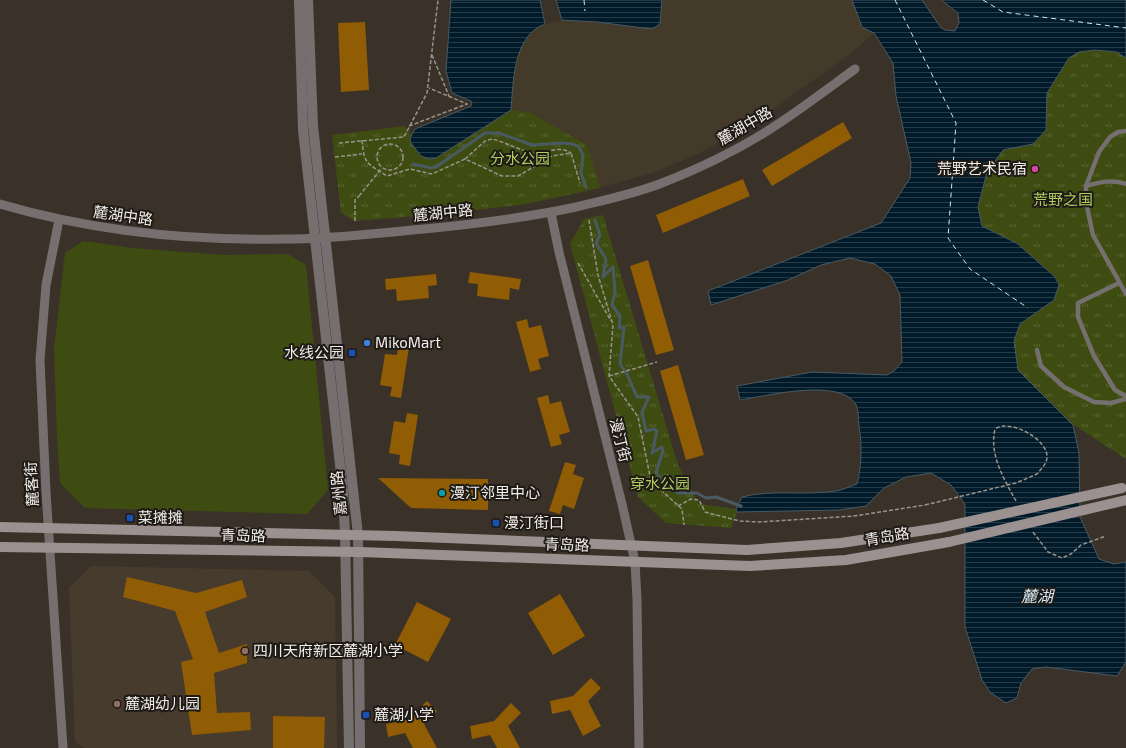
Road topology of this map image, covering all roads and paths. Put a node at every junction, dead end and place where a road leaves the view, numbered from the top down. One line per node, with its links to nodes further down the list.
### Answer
1 (299, 0): 26 (street, 嘉州路)
2 (308, 0): 25 (street, 嘉州路)
3 (438, 0): 4 (path)
4 (432, 54): 6 (path); 7 (path)
5 (855, 69): 21 (street, 麓湖中路)
6 (428, 88): 7 (path); 8 (path)
7 (449, 96): 8 (path)
8 (409, 126): 10 (path)
9 (1126, 132): 19 (lane)
10 (362, 140): 11 (path); 13 (path)
11 (339, 143)
12 (571, 153): 15 (path); 15 (path); 17 (path)
13 (363, 154): 14 (path); 15 (path)
14 (334, 157)
15 (465, 159)
16 (382, 168): 16 (path); 24 (path, bridge)
17 (580, 182)
18 (1126, 184): 19 (lane)
19 (1086, 186): 28 (lane)
20 (0, 204): 22 (street, 麓湖中路)
21 (551, 213): 25 (street, 麓湖中路); 46 (street, 漫汀街)
22 (59, 220): 26 (street, 麓湖中路); 41 (street, 麓客街)
23 (589, 220): 30 (path)
24 (355, 221)
25 (325, 237): 26 (street, 麓湖中路); 44 (street, 嘉州路)
26 (314, 238): 43 (street, 嘉州路)
27 (578, 263): 30 (path)
28 (1119, 284): 29 (lane); 34 (lane)
29 (1126, 294)
30 (613, 325): 33 (path)
31 (1037, 350): 34 (lane)
32 (657, 362): 33 (path)
33 (609, 376): 38 (path)
34 (1126, 397)
35 (1124, 488): 46 (main road, 青岛路, bridge)
36 (1126, 500): 51 (main road, 青岛路, bridge)
37 (1018, 504): 38 (path, bridge)
38 (678, 506): 39 (path)
39 (684, 525)
40 (0, 528): 41 (main road, 青岛路)
41 (49, 528): 43 (main road, 青岛路); 48 (street, 麓客街)
42 (1032, 530): 45 (path)
43 (345, 534): 44 (main road, 青岛路); 49 (street, 嘉州路)
44 (358, 535): 46 (main road, 青岛路); 50 (street, 嘉州路)
45 (1106, 536)
46 (632, 545): 51 (street, 漫汀街)
47 (0, 547): 48 (main road, 青岛路)
48 (50, 549): 49 (main road, 青岛路); 52 (street, 麓客街)
49 (346, 552): 50 (main road, 青岛路); 53 (street, 嘉州路)
50 (360, 552): 51 (main road, 青岛路); 54 (street, 嘉州路)
51 (635, 562): 55 (street, 漫汀街)
52 (63, 748)
53 (349, 748)
54 (360, 748)
55 (639, 748)

